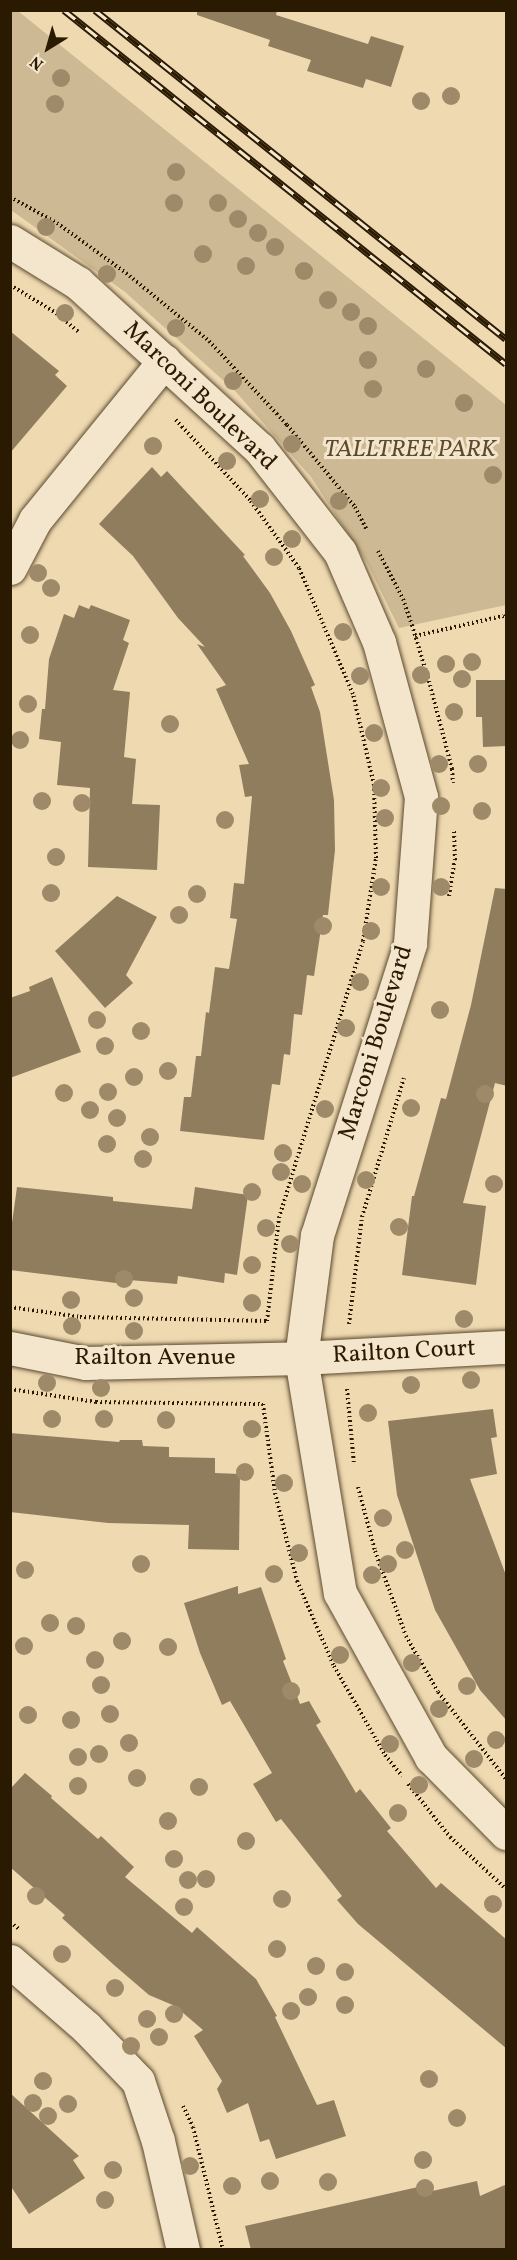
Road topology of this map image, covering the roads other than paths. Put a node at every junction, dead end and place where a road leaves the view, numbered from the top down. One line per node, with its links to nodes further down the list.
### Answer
1 (10, 242): 2 (street, Marconi Boulevard)
2 (164, 361): 3 (street); 6 (street, Marconi Boulevard)
3 (10, 568)
4 (507, 1347): 6 (street, Railton Court)
5 (10, 1348): 6 (street, Railton Avenue)
6 (301, 1358): 7 (street, Marconi Boulevard)
7 (507, 1833)
8 (10, 1961): 9 (street)
9 (183, 2250)

